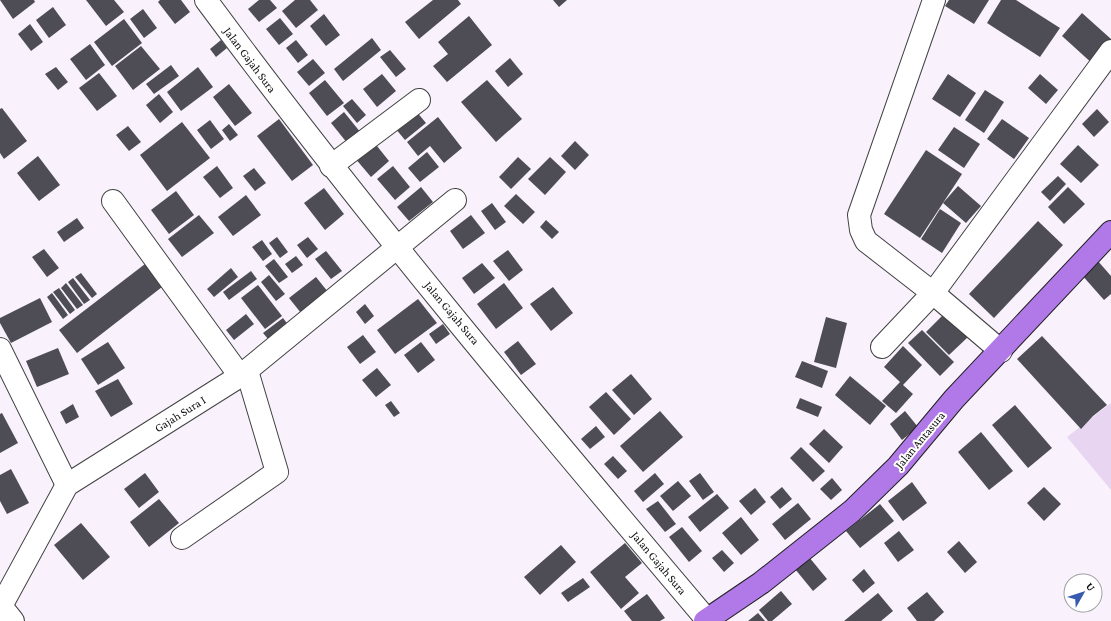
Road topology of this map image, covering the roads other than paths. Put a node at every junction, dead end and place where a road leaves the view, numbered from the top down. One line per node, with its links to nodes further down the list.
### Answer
1 (206, 0): 5 (street, Jalan Gajah Sura)
2 (934, 0): 10 (street)
3 (1111, 51): 10 (street)
4 (419, 100): 5 (street)
5 (331, 166): 9 (street, Jalan Gajah Sura)
6 (455, 200): 9 (street, Gajah Sura I)
7 (113, 201): 14 (street)
8 (1111, 232): 13 (main road, Jalan Antasura)
9 (397, 247): 14 (street, Gajah Sura I); 18 (street, Jalan Gajah Sura)
10 (933, 293): 11 (street); 13 (street)
11 (882, 347)
12 (0, 349): 15 (street)
13 (1001, 351): 18 (main road, Jalan Antasura)
14 (243, 373): 15 (street, Gajah Sura I); 16 (street)
15 (67, 485): 17 (street, Gajah Sura I)
16 (182, 538)
17 (5, 612)
18 (707, 620)

